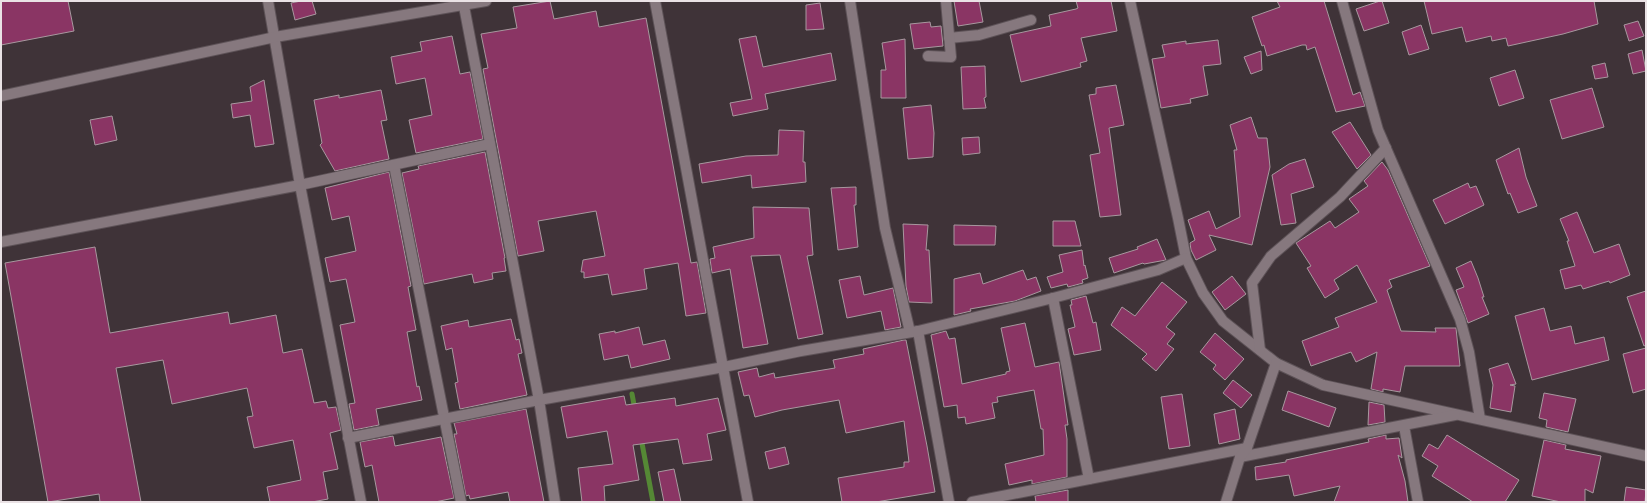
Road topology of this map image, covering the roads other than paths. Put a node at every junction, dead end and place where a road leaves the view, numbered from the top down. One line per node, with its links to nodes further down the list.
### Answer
1 (268, 1): 10 (street)
2 (486, 1): 8 (street)
3 (656, 1): 24 (street)
4 (850, 1): 21 (street)
5 (946, 1): 11 (street)
6 (1130, 1): 19 (street)
7 (1342, 1): 15 (street)
8 (463, 3): 10 (street); 14 (street)
9 (1031, 20): 11 (street)
10 (275, 37): 13 (street); 17 (street)
11 (949, 38): 12 (street)
12 (928, 56)
13 (1, 96)
14 (490, 144): 16 (street); 25 (street)
15 (1386, 148): 22 (street); 28 (street)
16 (394, 165): 17 (street); 27 (street)
17 (300, 186): 18 (street); 30 (street)
18 (1, 242)
19 (1186, 258): 20 (street); 22 (street)
20 (1053, 298): 21 (street); 34 (street)
21 (914, 331): 24 (street); 39 (street)
22 (1260, 350): 23 (street)
23 (1276, 363): 26 (street); 31 (street)
24 (724, 367): 25 (street); 38 (street)
25 (539, 400): 27 (street); 37 (street)
26 (1458, 414): 28 (street); 29 (street)
27 (445, 419): 30 (street); 36 (street)
28 (1480, 419): 32 (street)
29 (1404, 426): 33 (street); 42 (street)
30 (348, 438): 35 (street)
31 (1247, 448): 33 (street); 34 (street)
32 (1646, 456)
33 (1240, 457): 41 (street)
34 (1089, 479): 40 (street)
35 (361, 502)
36 (461, 502)
37 (555, 502)
38 (748, 502)
39 (949, 502)
40 (972, 502)
41 (1226, 502)
42 (1418, 502)

